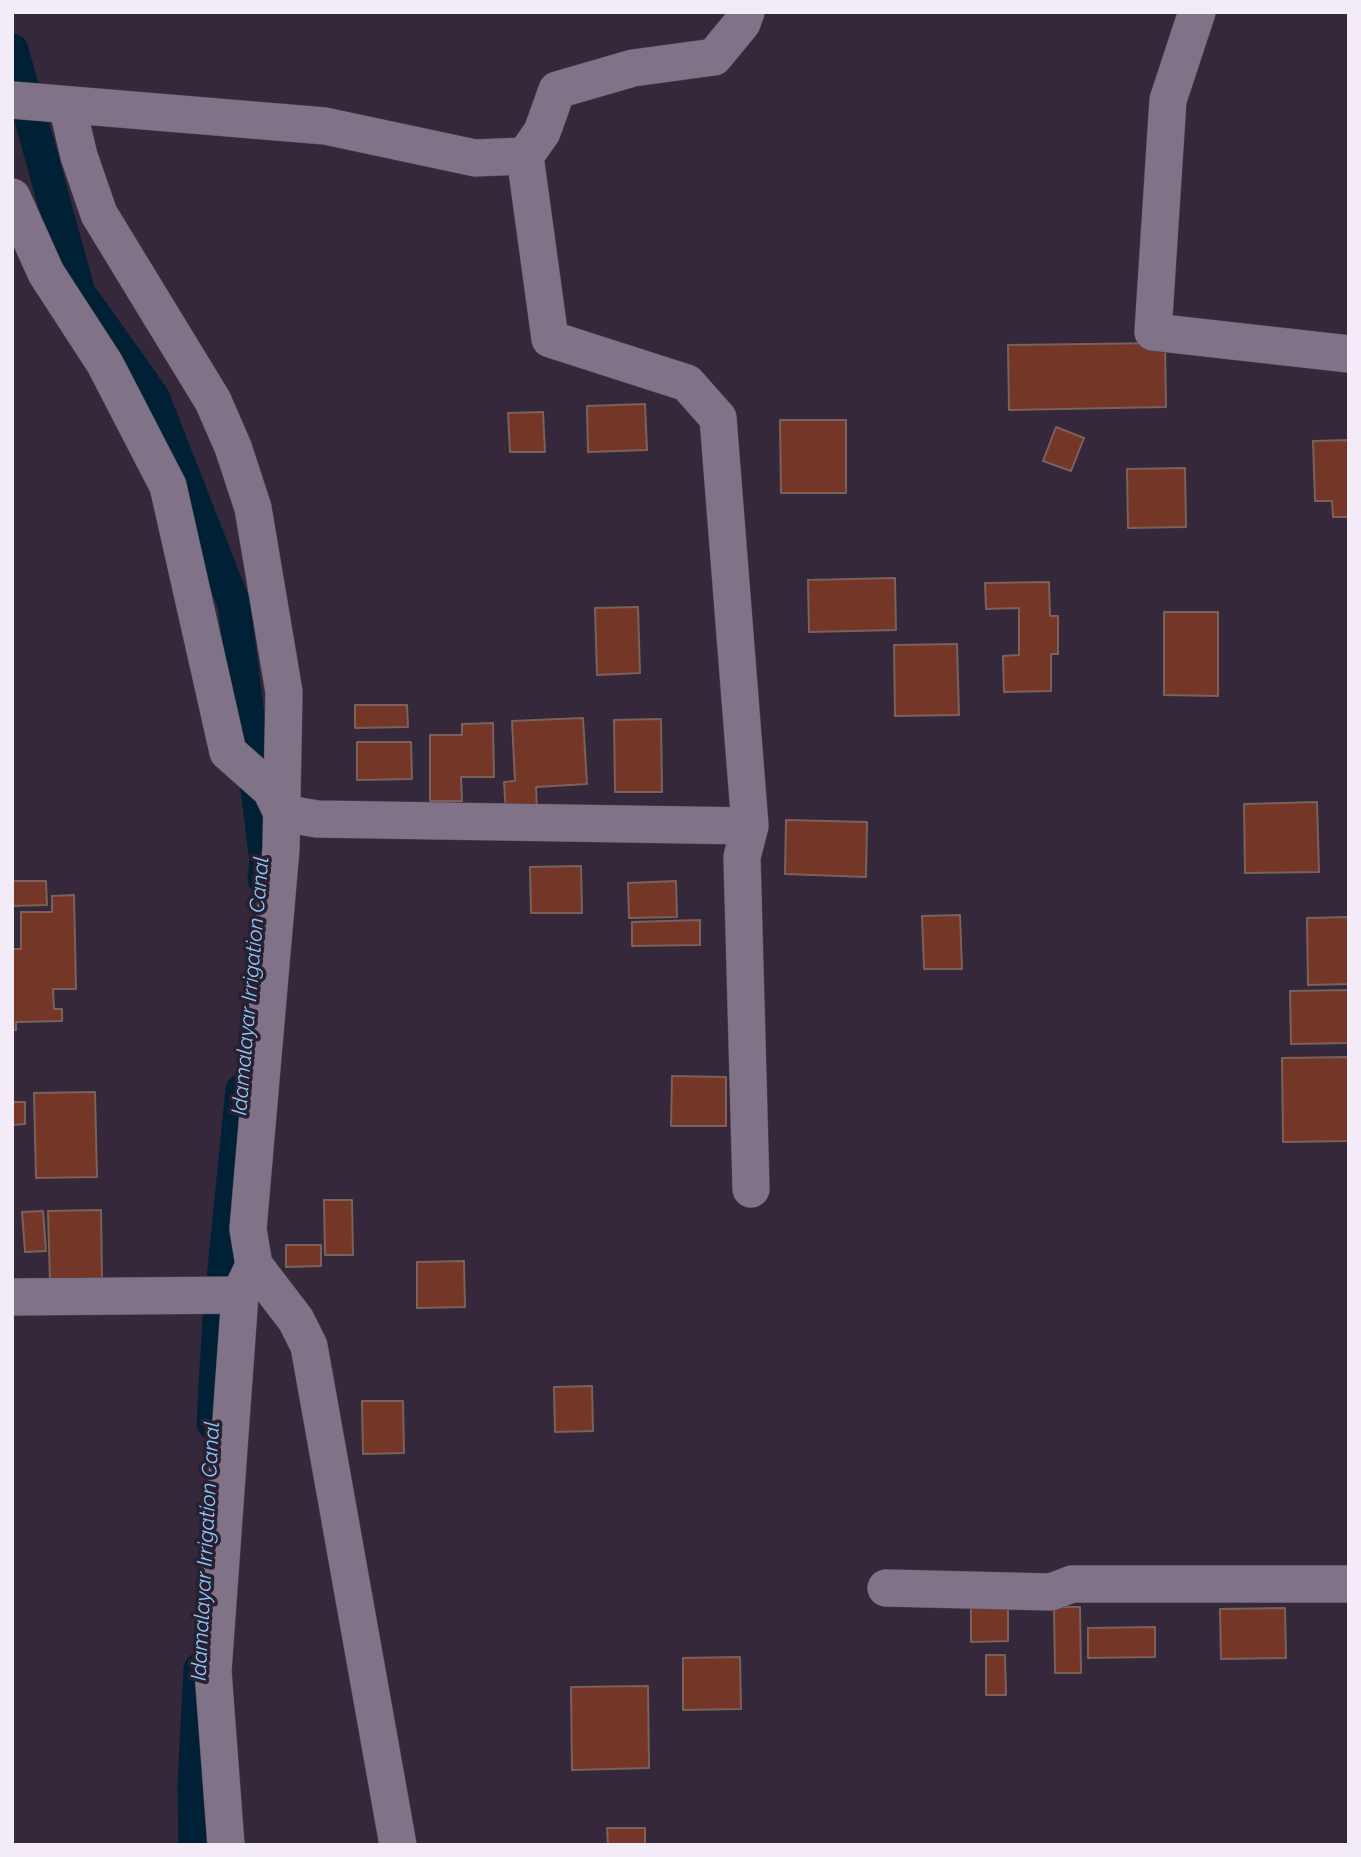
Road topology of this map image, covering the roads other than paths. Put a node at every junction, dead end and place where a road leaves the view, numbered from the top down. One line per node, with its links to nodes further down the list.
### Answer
1 (746, 12): 5 (street)
2 (1197, 12): 7 (street)
3 (12, 100): 4 (street)
4 (63, 104): 5 (street); 8 (street)
5 (525, 156): 9 (street)
6 (12, 197): 8 (street)
7 (1349, 354)
8 (276, 802): 9 (street); 11 (street)
9 (750, 826): 10 (street)
10 (751, 1189)
11 (247, 1280): 12 (street); 15 (street); 16 (street)
12 (12, 1297)
13 (1349, 1584): 14 (street)
14 (886, 1588)
15 (226, 1845)
16 (398, 1845)

